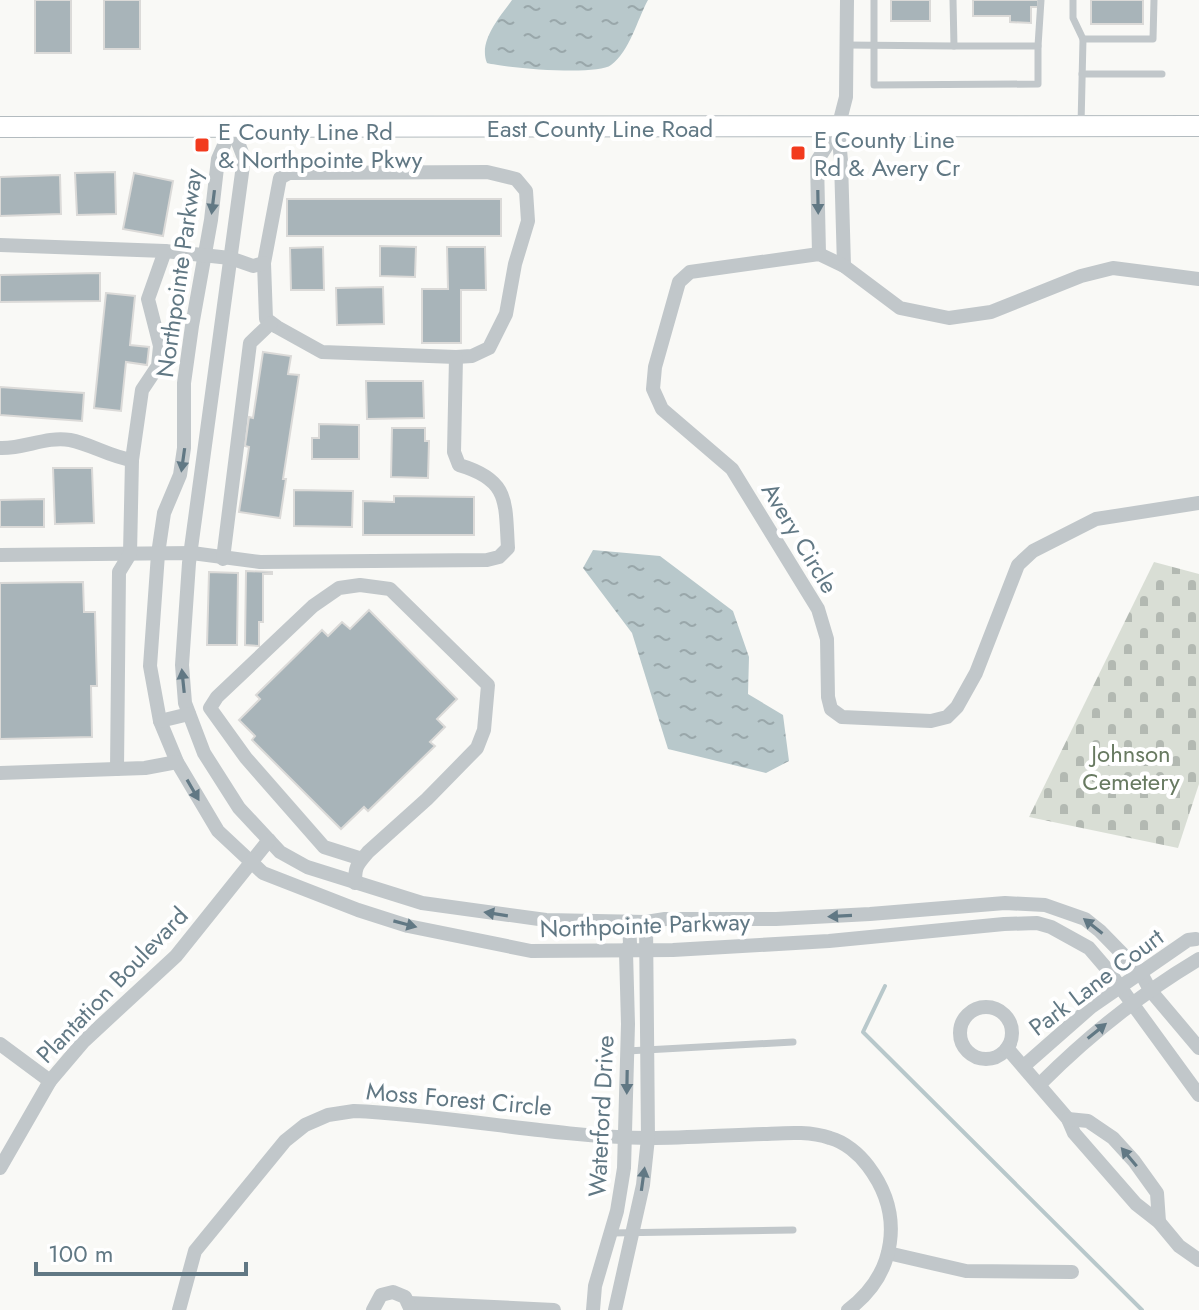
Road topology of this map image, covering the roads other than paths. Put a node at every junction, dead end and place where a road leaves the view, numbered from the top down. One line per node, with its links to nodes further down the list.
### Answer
1 (847, 0): 8 (street)
2 (874, 0): 9 (lane)
3 (953, 0): 10 (lane)
4 (1041, 0): 11 (lane)
5 (1073, 0): 7 (lane)
6 (1154, 0): 7 (lane)
7 (1083, 39): 12 (lane)
8 (846, 45): 9 (lane); 18 (street)
9 (874, 46): 10 (lane); 11 (lane)
10 (954, 46): 11 (lane)
11 (1038, 46)
12 (1082, 74): 13 (lane); 17 (lane)
13 (1162, 74)
14 (1199, 126): 17 (main road, East County Line Road)
15 (0, 127): 16 (main road, East County Line Road)
16 (232, 127): 18 (main road, East County Line Road); 22 (street, Northpointe Parkway, one-way to 22); 23 (street, Northpointe Parkway)
17 (1081, 127): 18 (main road, East County Line Road)
18 (838, 128): 21 (street, one-way to 21); 25 (street)
19 (0, 245): 20 (street)
20 (165, 251): 22 (street); 30 (street)
21 (819, 254): 25 (street); 31 (street, Avery Circle)
22 (203, 257): 23 (street); 34 (street, Northpointe Parkway, one-way to 34)
23 (230, 258): 24 (street); 32 (street, Northpointe Parkway)
24 (264, 263): 27 (street); 28 (street)
25 (844, 266): 26 (street)
26 (1199, 279)
27 (271, 323): 28 (street); 36 (street)
28 (456, 357): 36 (street)
29 (0, 448): 30 (street)
30 (132, 460): 33 (street)
31 (1199, 503)
32 (192, 553): 34 (street); 36 (street); 37 (street, Northpointe Parkway, one-way to 32)
33 (130, 554): 34 (street); 35 (street); 40 (street)
34 (158, 554): 38 (street, Northpointe Parkway)
35 (0, 555)
36 (223, 559)
37 (189, 714): 38 (street); 42 (street, Northpointe Parkway)
38 (160, 721): 39 (street, Northpointe Parkway)
39 (177, 762): 40 (street); 44 (street, Northpointe Parkway, one-way to 44)
40 (117, 769): 41 (street)
41 (0, 773)
42 (269, 840): 44 (street, Plantation Boulevard); 45 (street, Northpointe Parkway)
43 (362, 859): 43 (street); 45 (street)
44 (251, 862): 52 (street, Northpointe Parkway, one-way to 52); 67 (street, Plantation Boulevard)
45 (355, 883): 47 (street, Northpointe Parkway, one-way to 45)
46 (919, 909): 48 (street, Northpointe Parkway, one-way to 48); 49 (street); 54 (street, Northpointe Parkway, one-way to 46)
47 (629, 921): 48 (street, Northpointe Parkway); 52 (street, Waterford Drive)
48 (646, 922): 51 (street, Waterford Drive)
49 (921, 933): 51 (street, Northpointe Parkway); 55 (street, Northpointe Parkway)
50 (1198, 937): 54 (street, Park Lane Court)
51 (647, 951): 52 (street, Northpointe Parkway); 59 (street, Waterford Drive)
52 (626, 952): 58 (street, Waterford Drive)
53 (1199, 959): 56 (street, Park Lane Court)
54 (1141, 973): 55 (street, Park Lane Court); 56 (street, Northpointe Parkway)
55 (1119, 987): 57 (street, Northpointe Parkway); 66 (street, Park Lane Court)
56 (1150, 990): 57 (street, Park Lane Court); 63 (street, Northpointe Parkway)
57 (1132, 1004): 68 (street, Park Lane Court, one-way to 57); 69 (street, Northpointe Parkway)
58 (627, 1015): 59 (street); 64 (street, Waterford Drive)
59 (647, 1015): 65 (street, Waterford Drive)
60 (793, 1042): 65 (lane)
61 (0, 1044): 67 (street)
62 (1007, 1048): 66 (street)
63 (1199, 1048)
64 (627, 1051): 65 (lane); 71 (street, Waterford Drive, one-way to 71)
65 (647, 1051): 72 (street, Waterford Drive)
66 (1025, 1065): 68 (street)
67 (50, 1081): 73 (street, Plantation Boulevard)
68 (1040, 1084): 70 (street)
69 (1199, 1095)
70 (1068, 1119): 76 (street); 76 (street, one-way to 70)
71 (626, 1136): 72 (street, Moss Forest Circle); 74 (street, Waterford Drive); 85 (street, Moss Forest Circle)
72 (648, 1138): 75 (street, Waterford Drive, one-way to 72); 80 (street, Moss Forest Circle)
73 (0, 1168)
74 (618, 1204): 75 (street); 78 (street, Waterford Drive)
75 (638, 1208): 79 (street, Waterford Drive)
76 (1159, 1222): 81 (street)
77 (793, 1230): 79 (lane)
78 (611, 1233): 79 (lane); 88 (street, Waterford Drive)
79 (630, 1235): 89 (street, Waterford Drive)
80 (888, 1253): 82 (street); 90 (street)
81 (1199, 1260)
82 (1072, 1272)
83 (410, 1306): 84 (street); 86 (street)
84 (518, 1309): 87 (street)
85 (179, 1310)
86 (373, 1310)
87 (554, 1310)
88 (593, 1310)
89 (615, 1310)
90 (848, 1310)

